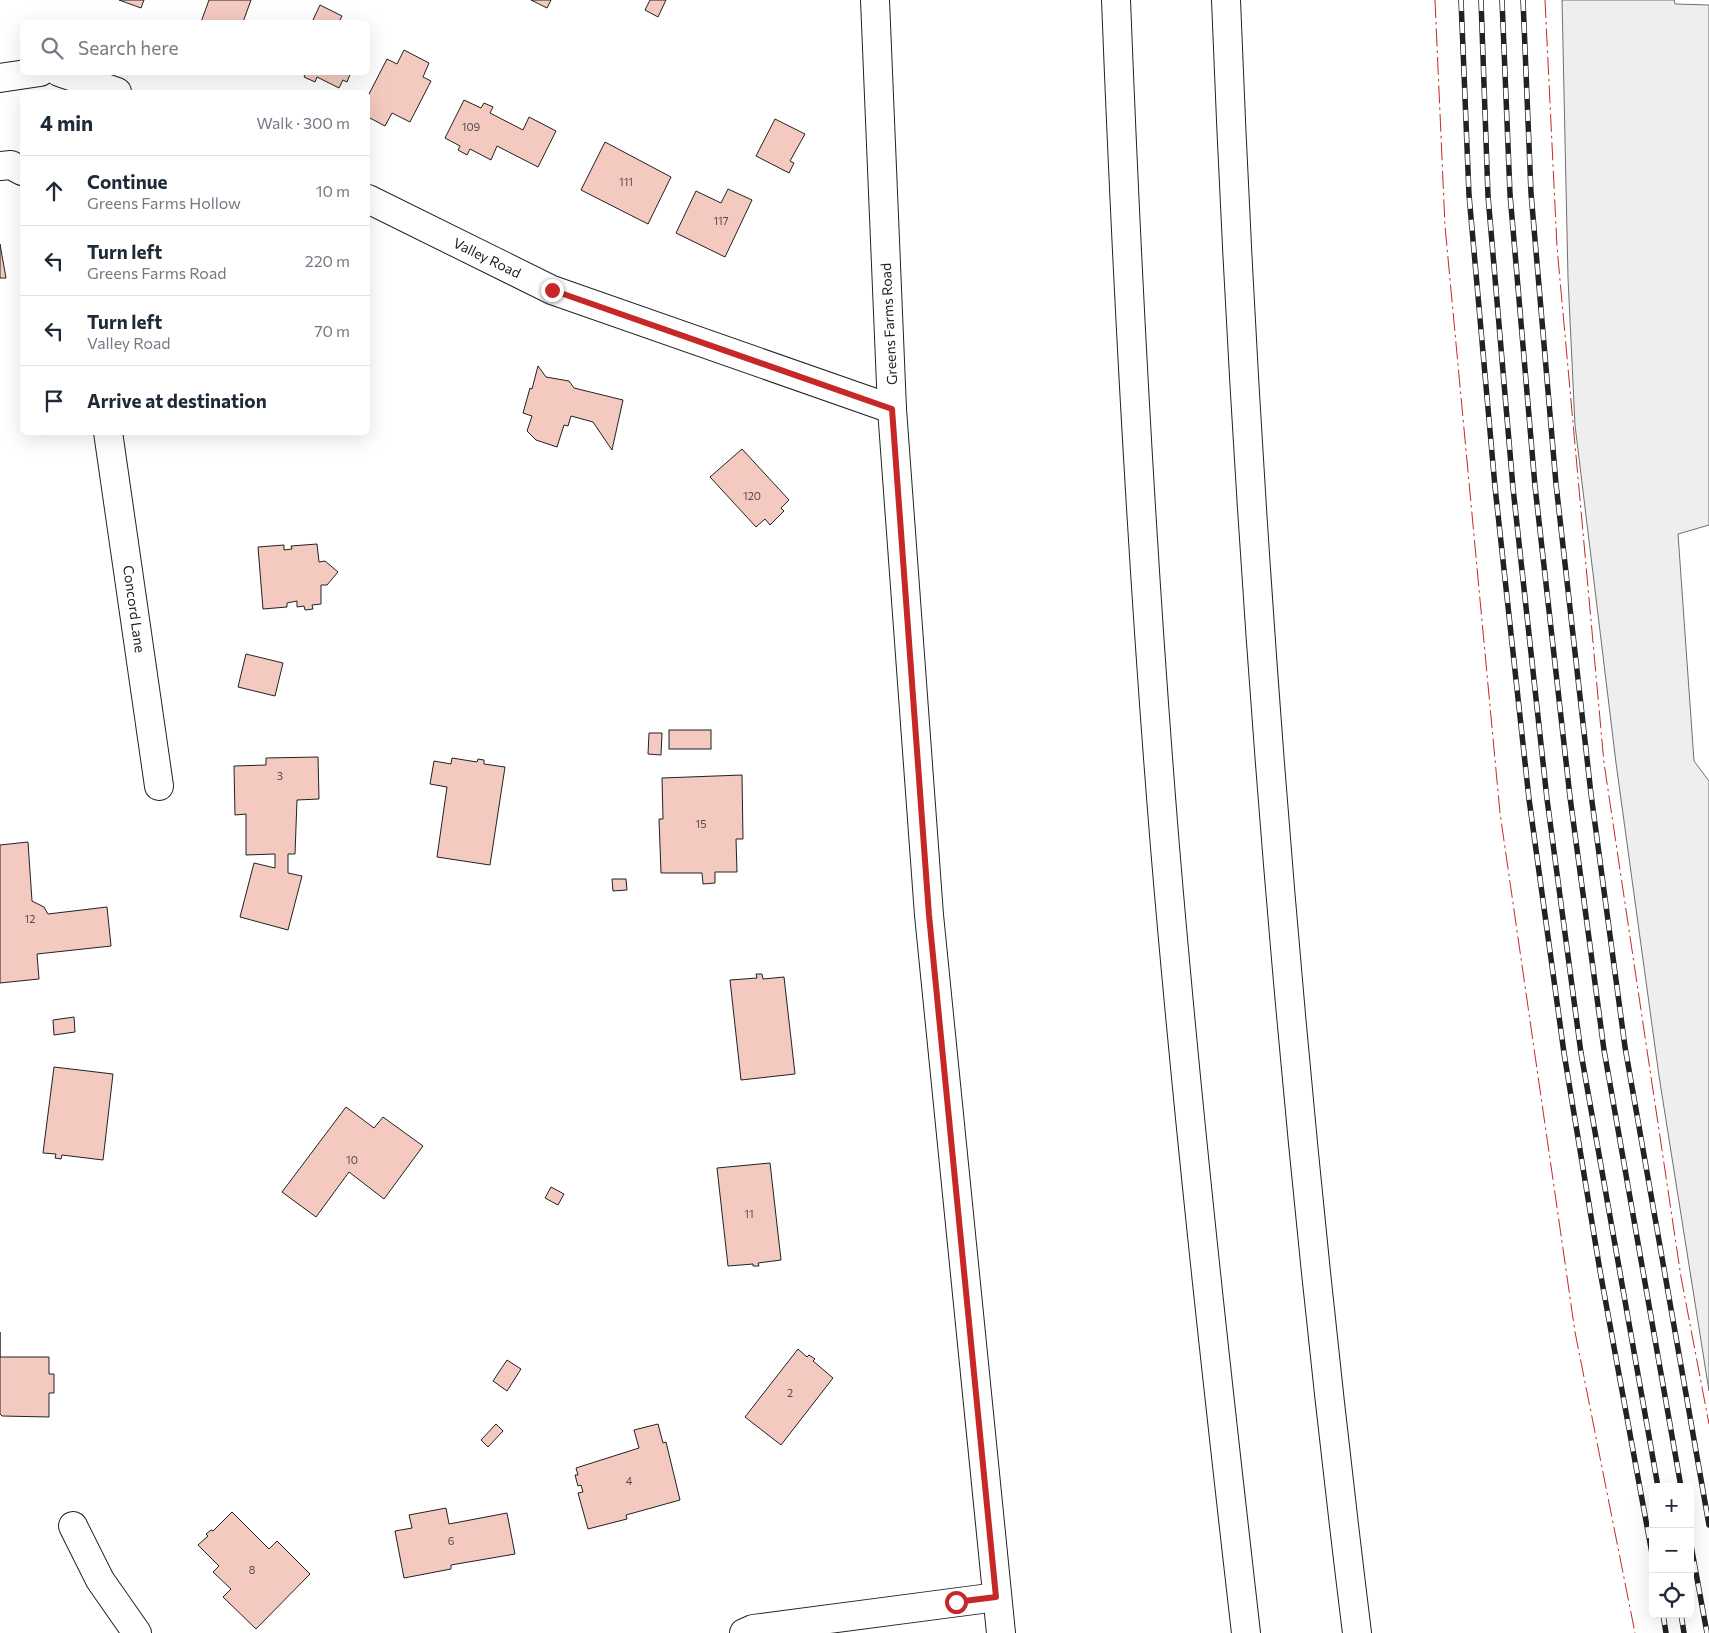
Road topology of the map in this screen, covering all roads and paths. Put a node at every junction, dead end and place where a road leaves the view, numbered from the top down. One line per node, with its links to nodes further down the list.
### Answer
1 (874, 0): 11 (main road, Greens Farms Road)
2 (1116, 0): 19 (main road)
3 (1226, 0): 20 (main road)
4 (20, 75): 6 (main road)
5 (68, 75): 7 (main road)
6 (0, 78)
7 (112, 90)
8 (0, 166): 9 (main road)
9 (20, 170)
10 (370, 200): 11 (main road, Valley Road)
11 (892, 409): 15 (main road, Greens Farms Road)
12 (108, 435): 13 (main road, Concord Lane)
13 (159, 786)
14 (73, 1526): 16 (main road)
15 (996, 1597): 17 (main road); 18 (main road, Greens Farms Road)
16 (137, 1633)
17 (744, 1633)
18 (1001, 1633)
19 (1246, 1633)
20 (1357, 1633)

